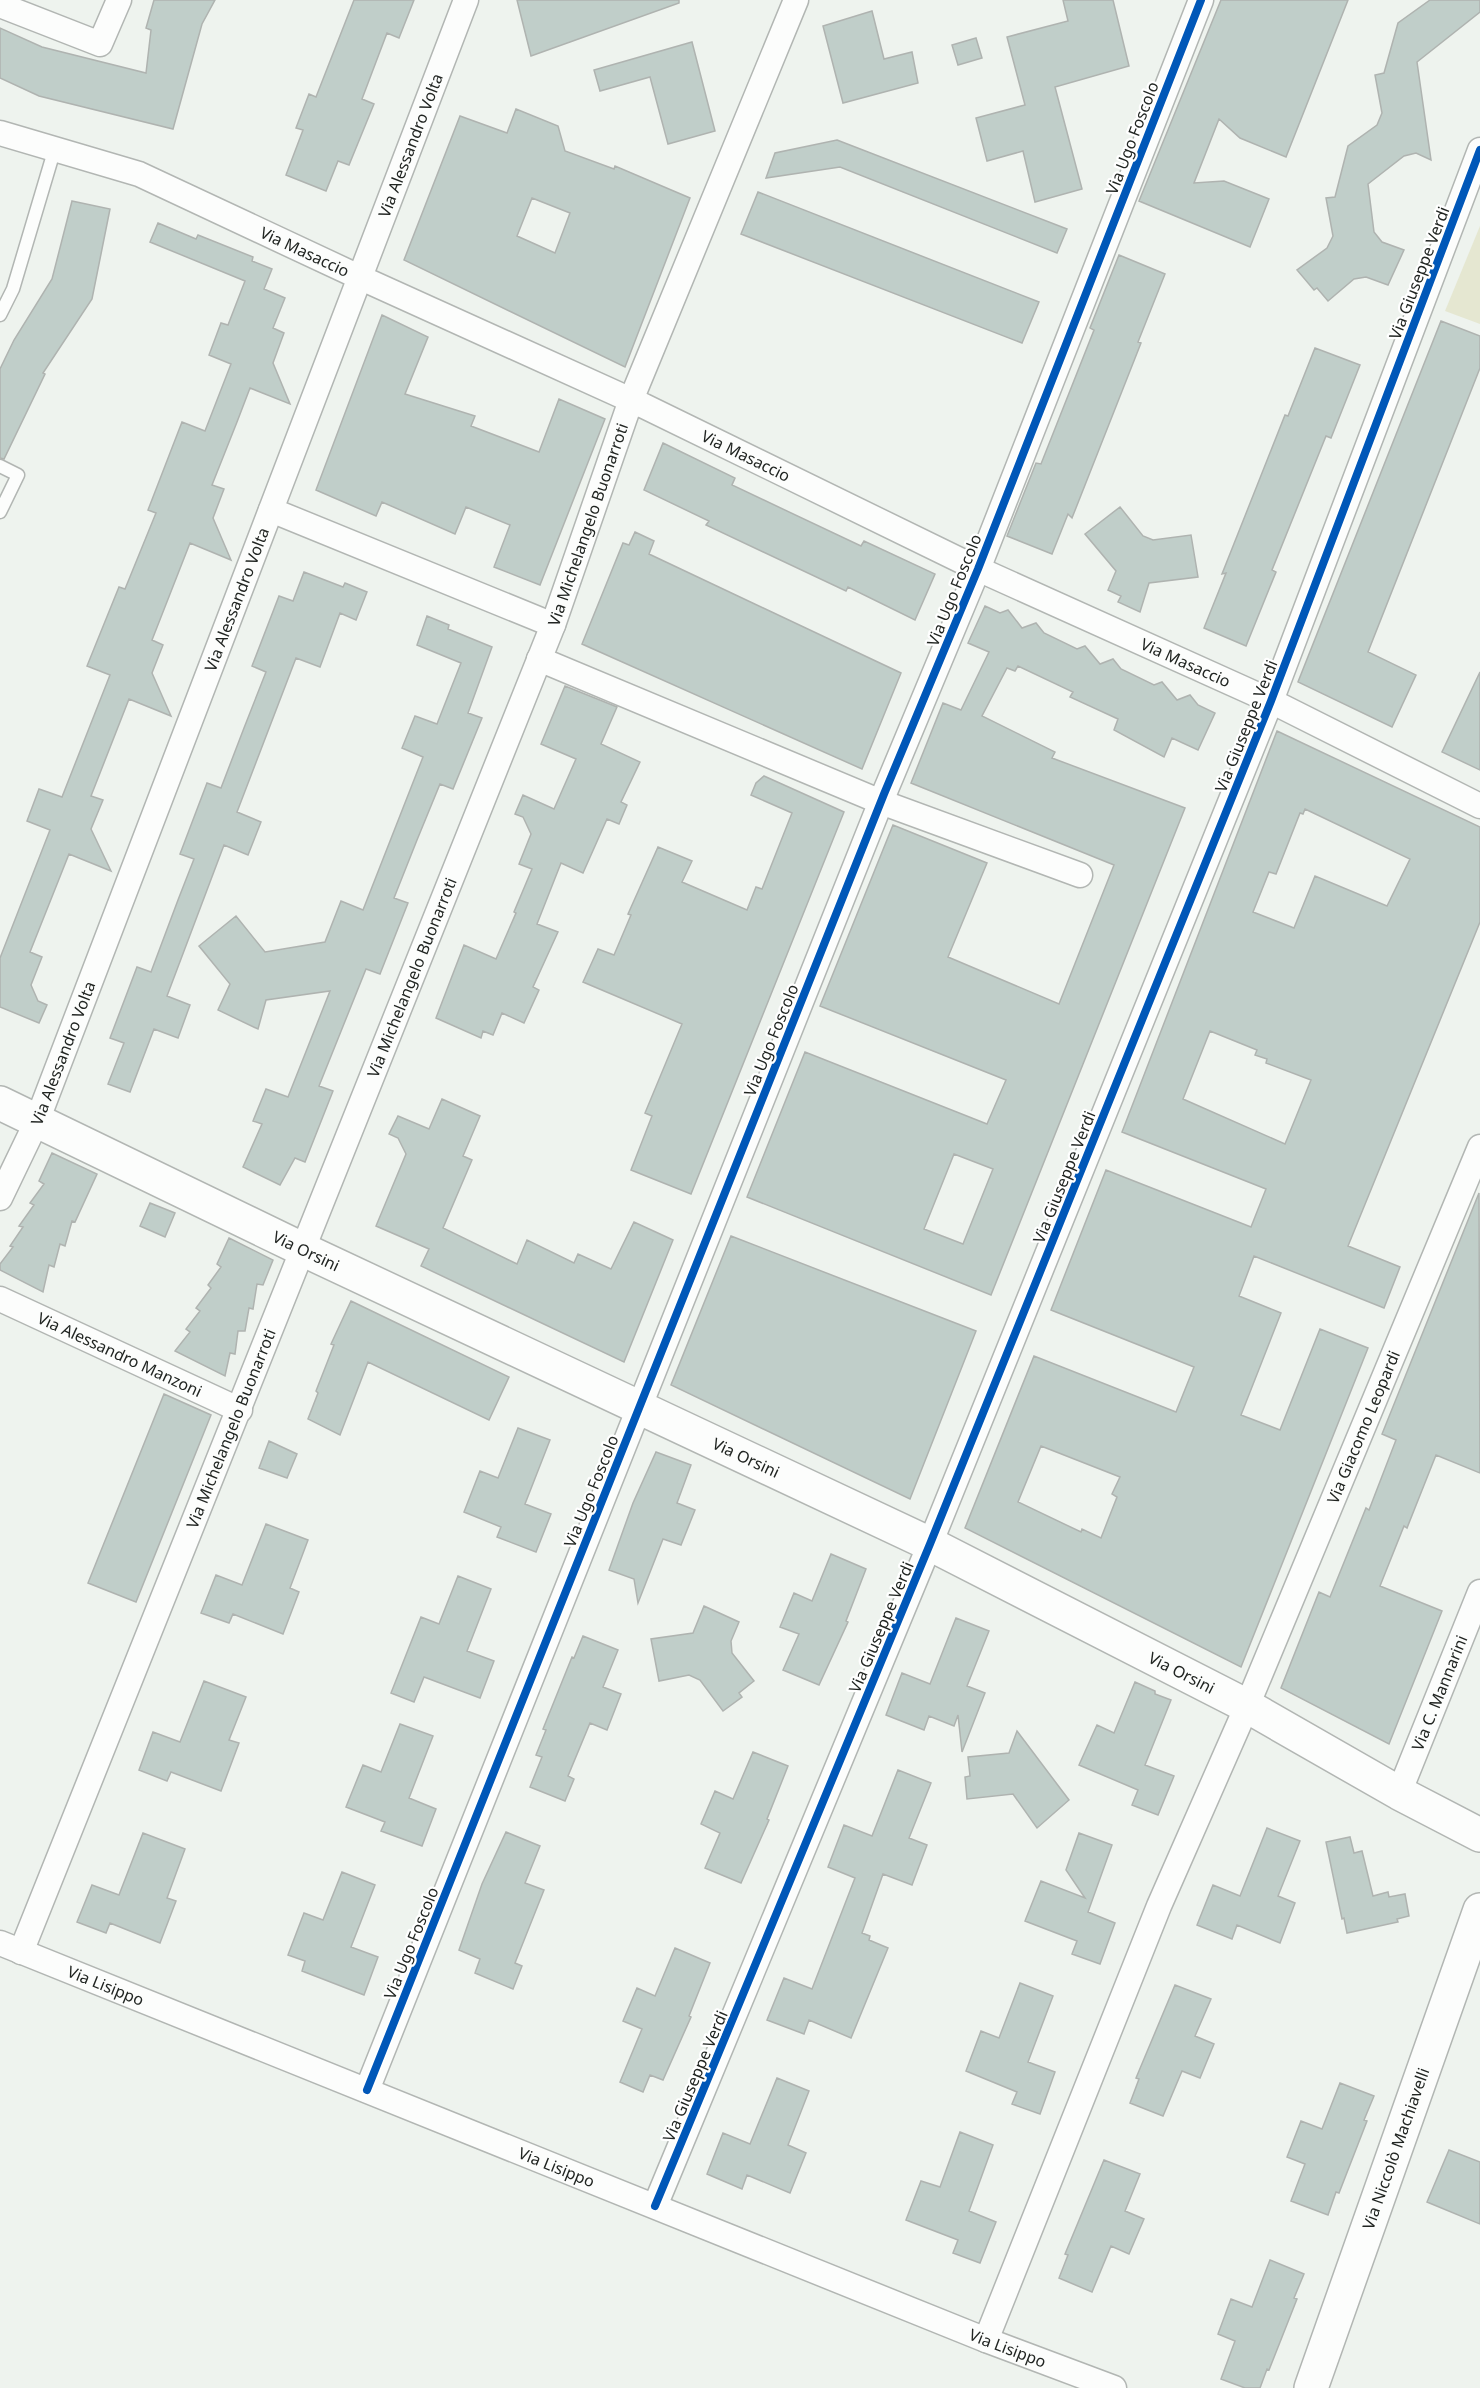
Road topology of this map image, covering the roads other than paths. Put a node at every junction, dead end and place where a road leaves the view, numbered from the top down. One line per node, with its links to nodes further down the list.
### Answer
1 (119, 0): 5 (street)
2 (466, 0): 9 (street, Via Alessandro Volta)
3 (796, 0): 13 (street, Via Michelangelo Buonarroti)
4 (1201, 0): 17 (street, Via Ugo Foscolo)
5 (0, 5)
6 (0, 133): 7 (street, Via Masaccio)
7 (54, 148): 9 (street, Via Masaccio); 11 (lane)
8 (1480, 150): 20 (street, Via Giuseppe Verdi)
9 (359, 277): 13 (street, Via Masaccio); 15 (street, Via Alessandro Volta)
10 (0, 285): 11 (lane)
11 (13, 289): 12 (lane)
12 (0, 315)
13 (631, 400): 17 (street, Via Masaccio); 18 (street, Via Michelangelo Buonarroti)
14 (0, 466): 16 (lane)
15 (271, 510): 18 (street); 25 (street, Via Alessandro Volta)
16 (0, 512)
17 (978, 569): 20 (street, Via Masaccio); 21 (street, Via Ugo Foscolo)
18 (553, 625): 19 (street, Via Michelangelo Buonarroti)
19 (539, 659): 21 (street); 28 (street, Via Michelangelo Buonarroti)
20 (1271, 701): 22 (street, Via Masaccio); 32 (street, Via Giuseppe Verdi)
21 (881, 802): 23 (street); 30 (street, Via Ugo Foscolo)
22 (1480, 806)
23 (1080, 875)
24 (0, 1103): 25 (main road, Via Orsini)
25 (37, 1121): 27 (street, Via Alessandro Volta); 28 (main road, Via Orsini)
26 (1480, 1147): 34 (street, Via Giacomo Leopardi)
27 (0, 1198)
28 (304, 1250): 30 (main road, Via Orsini); 31 (street, Via Michelangelo Buonarroti)
29 (0, 1299): 31 (street, Via Alessandro Manzoni)
30 (639, 1407): 32 (main road, Via Orsini); 39 (street, Via Ugo Foscolo)
31 (240, 1410): 38 (street, Via Michelangelo Buonarroti)
32 (930, 1544): 34 (main road, Via Orsini); 40 (street, Via Giuseppe Verdi)
33 (1480, 1592): 35 (street, Via C. Mannarini)
34 (1247, 1706): 35 (main road, Via Orsini); 41 (street, Via Giacomo Leopardi)
35 (1399, 1793): 36 (main road, Via Orsini)
36 (1480, 1835)
37 (1480, 1910): 43 (main road, Via Niccolò Machiavelli)
38 (11, 1948): 39 (street, Via Lisippo)
39 (367, 2090): 40 (street, Via Lisippo)
40 (655, 2206): 41 (street, Via Lisippo)
41 (986, 2340): 42 (street, Via Lisippo)
42 (1114, 2388)
43 (1311, 2388)

